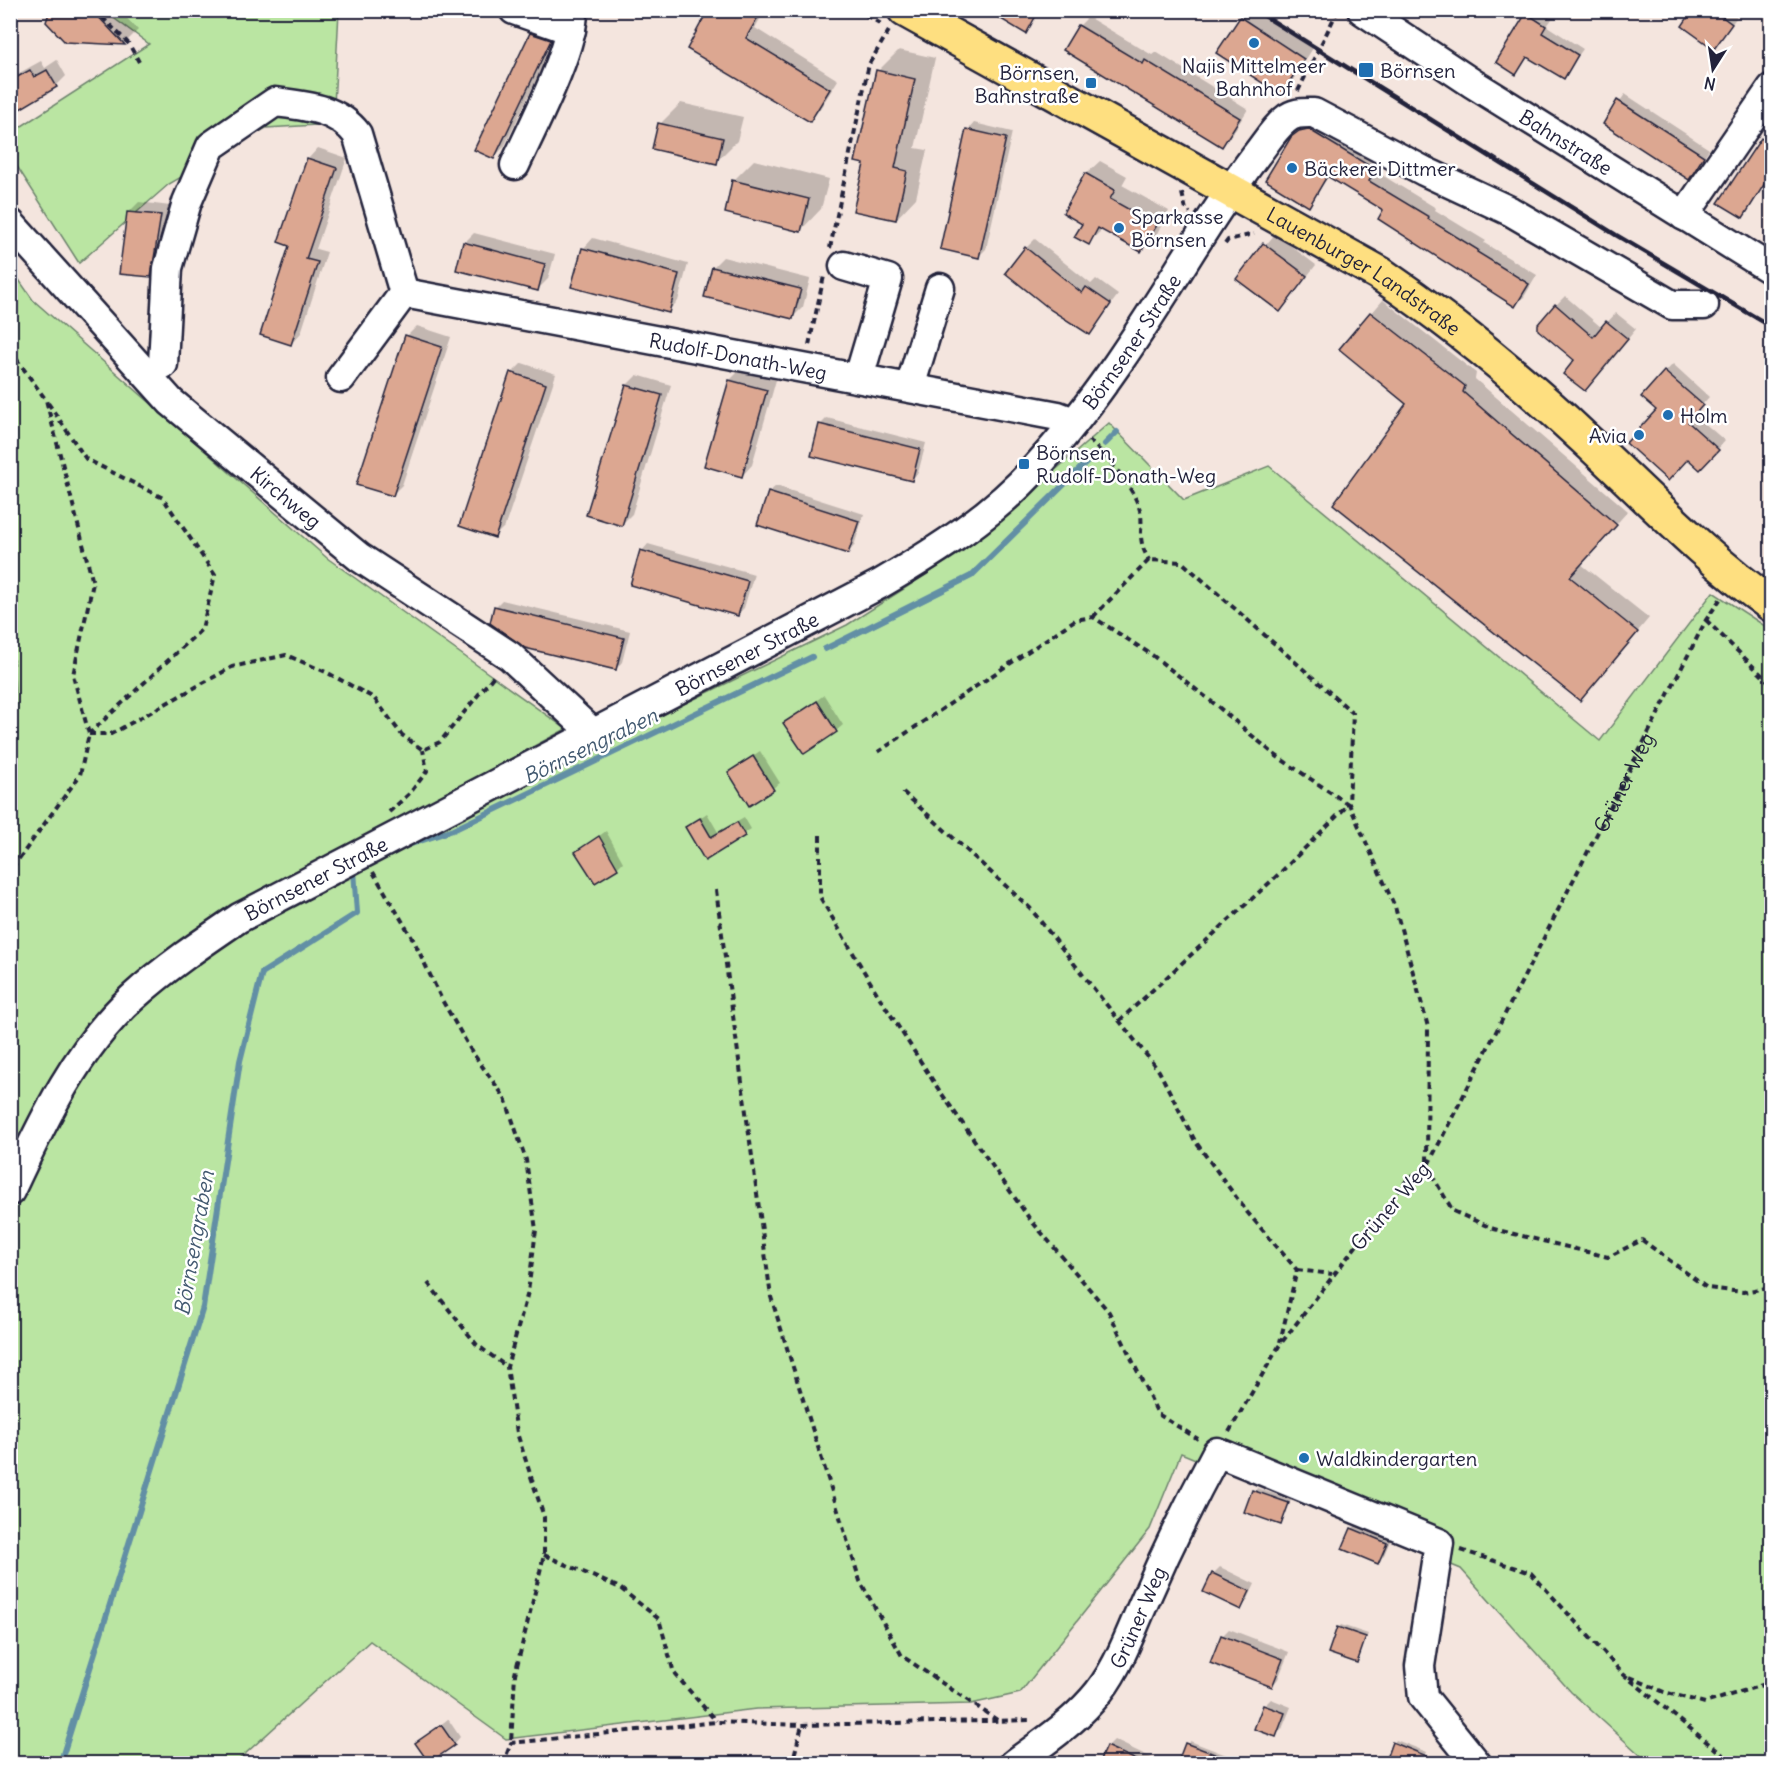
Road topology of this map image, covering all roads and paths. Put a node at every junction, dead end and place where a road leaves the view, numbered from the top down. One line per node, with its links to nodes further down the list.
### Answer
1 (95, 10): 7 (path)
2 (514, 10): 6 (street)
3 (1338, 10): 9 (path)
4 (1362, 10): 13 (street, Bahnstraße)
5 (900, 15): 11 (main road, Lauenburger Landstraße); 16 (path)
6 (572, 20): 10 (street)
7 (139, 63)
8 (1772, 88): 13 (street)
9 (1298, 112): 11 (street, Börnsener Straße); 20 (street)
10 (516, 165)
11 (1229, 190): 28 (street, Börnsener Straße); 30 (main road, Lauenburger Landstraße)
12 (1186, 210): 14 (path)
13 (1684, 216): 17 (street, Bahnstraße)
14 (1182, 221)
15 (10, 223): 34 (street, Kirchweg)
16 (832, 263): 23 (path); 24 (street)
17 (1772, 270)
18 (940, 288): 26 (street)
19 (404, 293): 22 (street); 23 (street, Rudolf-Donath-Weg); 25 (street)
20 (1704, 305)
21 (10, 350): 27 (path)
22 (163, 364)
23 (804, 366): 24 (street, Rudolf-Donath-Weg)
24 (859, 377): 26 (street, Rudolf-Donath-Weg)
25 (341, 378)
26 (910, 387): 28 (street, Rudolf-Donath-Weg)
27 (46, 400): 36 (path); 36 (path)
28 (1082, 431): 29 (path); 37 (street, Börnsener Straße)
29 (1149, 560): 32 (path); 41 (path)
30 (1735, 579): 31 (main road, Lauenburger Landstraße); 33 (path, Grüner Weg)
31 (1772, 605)
32 (1093, 617): 39 (path); 41 (path)
33 (1706, 620): 35 (path); 47 (path, Grüner Weg)
34 (510, 656): 37 (street, Kirchweg); 38 (path)
35 (1772, 685)
36 (89, 734): 38 (path); 44 (path)
37 (594, 734): 43 (street, Börnsener Straße)
38 (423, 750): 43 (path)
39 (878, 752)
40 (903, 792): 46 (path)
41 (1349, 804): 46 (path); 47 (path)
42 (820, 836): 55 (path)
43 (372, 849): 48 (street, Börnsener Straße); 54 (path)
44 (10, 871)
45 (716, 890): 60 (path)
46 (1119, 1021): 49 (path)
47 (1427, 1167): 50 (path, Grüner Weg); 52 (path)
48 (10, 1191)
49 (1297, 1270): 50 (path); 53 (path)
50 (1333, 1275): 53 (path, Grüner Weg)
51 (428, 1283): 54 (path)
52 (1772, 1287)
53 (1279, 1346): 55 (path, Grüner Weg)
54 (507, 1367): 57 (path)
55 (1217, 1452): 56 (street); 61 (street, Grüner Weg)
56 (1439, 1544): 58 (path); 68 (street)
57 (544, 1555): 62 (path); 64 (path)
58 (1623, 1674): 59 (path); 69 (path)
59 (1772, 1682)
60 (997, 1720): 61 (path); 63 (path)
61 (1072, 1721): 67 (street, Grüner Weg)
62 (716, 1722): 63 (path); 64 (path)
63 (802, 1725): 66 (path)
64 (510, 1743): 65 (path)
65 (503, 1764)
66 (792, 1764)
67 (1014, 1764)
68 (1477, 1764)
69 (1734, 1764)

